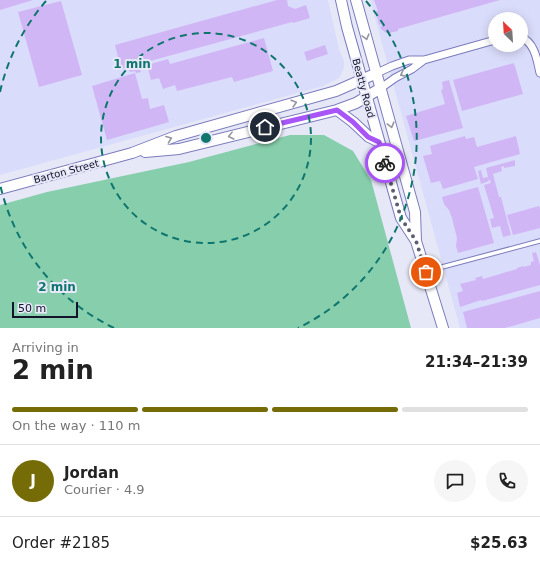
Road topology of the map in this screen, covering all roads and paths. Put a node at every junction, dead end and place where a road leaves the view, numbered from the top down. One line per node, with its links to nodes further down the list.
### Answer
1 (341, 0): 8 (main road, Beatty Road)
2 (356, 0): 6 (main road, Beatty Road, one-way to 6)
3 (488, 42): 5 (street)
4 (528, 42): 7 (street)
5 (424, 60): 6 (street); 9 (street, one-way to 9)
6 (376, 73): 8 (main road, Barton Street); 9 (main road, Beatty Road)
7 (540, 73)
8 (362, 80): 10 (main road, Beatty Road); 13 (main road, Barton Street, one-way to 8)
9 (381, 88): 10 (main road, Barton Street); 15 (main road, Beatty Road, one-way to 15)
10 (367, 97): 11 (main road, Barton Street); 12 (main road, Beatty Road)
11 (337, 110): 12 (main road); 13 (main road, Barton Street, one-way to 13)
12 (379, 142): 15 (main road, Beatty Road)
13 (132, 153): 14 (main road, Barton Street)
14 (0, 189)
15 (416, 241): 17 (main road, Beatty Road)
16 (540, 241): 17 (lane)
17 (426, 272): 18 (main road, Beatty Road)
18 (443, 328)

